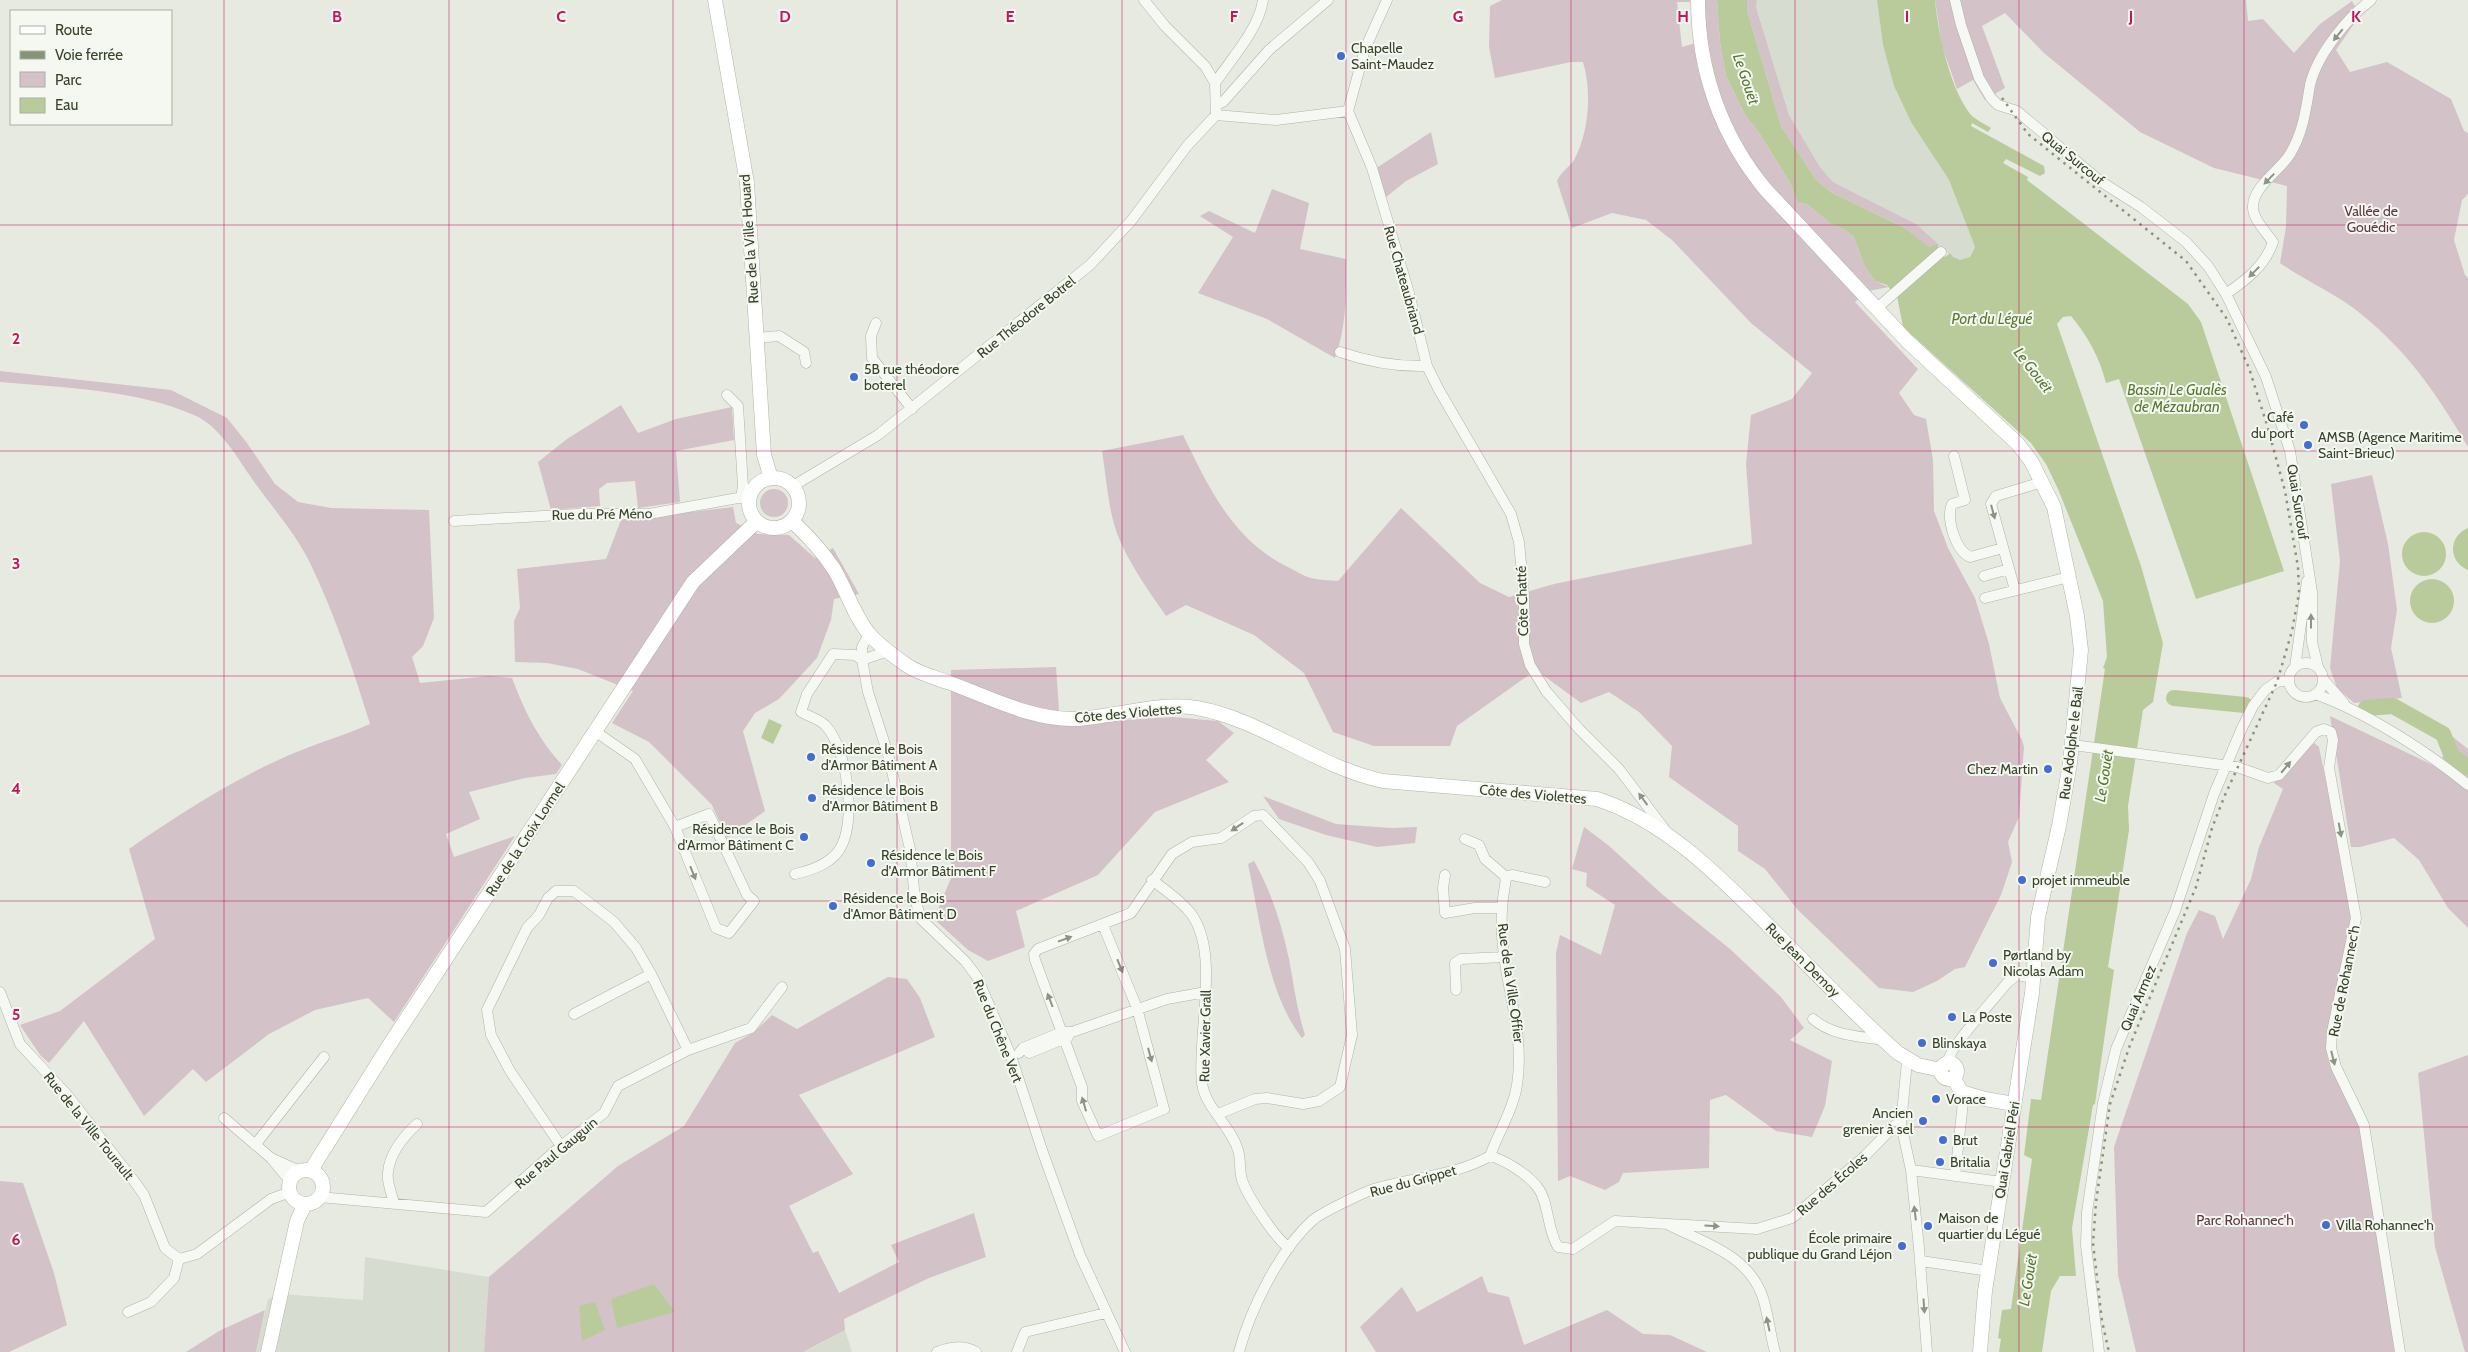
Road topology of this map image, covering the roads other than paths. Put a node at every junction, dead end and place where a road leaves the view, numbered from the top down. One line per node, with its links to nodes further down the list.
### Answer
1 (715, 0): 16 (street, Rue de la Ville Houard)
2 (1144, 0): 9 (street)
3 (1263, 0): 9 (street)
4 (1328, 0): 10 (street, Rue Théodore Botrel)
5 (1387, 0): 11 (street)
6 (1698, 0): 14 (street, Rue Adolphe le Bail)
7 (1955, 0): 13 (street, Quai Surcouf)
8 (2371, 0): 13 (street, one-way to 13)
9 (1215, 83): 10 (street)
10 (1216, 110): 11 (street); 21 (street, Rue Théodore Botrel)
11 (1348, 111): 19 (street, Rue Chateaubriand)
12 (1941, 252): 14 (street)
13 (2226, 294): 32 (street, Quai Surcouf)
14 (1876, 309): 24 (street, Rue Adolphe le Bail)
15 (876, 323): 21 (street)
16 (757, 338): 18 (street); 23 (street, Rue de la Ville Houard)
17 (1340, 352): 19 (street)
18 (806, 363)
19 (1428, 366): 52 (street, Côte Chatté, one-way to 19)
20 (727, 396): 26 (street)
21 (912, 409): 25 (street, Rue Théodore Botrel)
22 (1954, 456): 30 (street)
23 (771, 478): 25 (street); 26 (street)
24 (2042, 482): 30 (street, one-way to 30); 34 (street, Rue Adolphe le Bail)
25 (793, 486): 29 (street)
26 (746, 499): 27 (street, Rue du Pré Méno); 28 (street)
27 (454, 521)
28 (757, 521): 29 (street); 46 (street, Rue de la Croix Lormel)
29 (792, 521): 37 (street, Côte des Violettes)
30 (2003, 548): 31 (street)
31 (2009, 569): 33 (street); 35 (street)
32 (2308, 574): 40 (street, Quai Surcouf); 41 (street, Quai Surcouf, one-way to 32)
33 (1984, 576)
34 (2069, 577): 35 (street); 47 (street, Rue Adolphe le Bail)
35 (2014, 590): 36 (street)
36 (1985, 598)
37 (869, 634): 38 (street, Côte des Violettes); 39 (street, Rue du Chêne Vert)
38 (888, 651): 39 (street); 52 (street, Côte des Violettes)
39 (862, 660): 53 (street); 73 (street, Rue du Chêne Vert)
40 (2295, 667): 41 (street); 43 (street)
41 (2318, 667): 42 (street)
42 (2323, 679): 44 (street); 45 (street)
43 (2289, 680): 44 (street); 48 (street, Quai Armez)
44 (2314, 694): 45 (street)
45 (2350, 710): 49 (street)
46 (596, 732): 50 (street); 88 (street, Rue de la Croix Lormel)
47 (2073, 746): 48 (street); 62 (street, Rue Adolphe le Bail)
48 (2225, 766): 111 (street, Quai Armez); 112 (street, Rue de Rohannec'h, one-way to 112)
49 (2468, 785)
50 (674, 827): 50 (street, one-way to 50)
51 (1465, 839): 55 (street)
52 (1671, 839): 71 (street, Rue Jean Demoy)
53 (795, 874)
54 (1445, 875): 58 (street)
55 (1506, 877): 57 (street); 58 (street, Rue de la Ville Offier)
56 (1152, 880): 59 (street); 66 (street, Rue Xavier Grall); 79 (street, one-way to 56)
57 (1546, 882)
58 (1501, 908): 60 (street, Rue de la Ville Offier)
59 (1104, 925): 67 (street, one-way to 67); 70 (street, one-way to 59)
60 (1505, 957): 64 (street); 85 (street, Rue de la Ville Offier)
61 (651, 974): 68 (street); 72 (street); 84 (street)
62 (2033, 978): 76 (street); 78 (street, Quai Gabriel Péri)
63 (782, 988): 72 (street, Rue Paul Gauguin)
64 (1456, 990)
65 (0, 992): 97 (street, Rue de la Ville Tourault)
66 (1206, 992): 67 (street); 79 (street, Rue Xavier Grall)
67 (1137, 1008): 70 (street); 70 (street, one-way to 70)
68 (574, 1014)
69 (1813, 1019): 71 (street)
70 (1066, 1034): 73 (street)
71 (1883, 1040): 75 (street, Rue Jean Demoy)
72 (688, 1050): 84 (street, Rue Paul Gauguin)
73 (1015, 1054): 101 (street, Rue du Chêne Vert)
74 (324, 1057): 83 (street)
75 (1907, 1061): 76 (street, Rue Jean Demoy); 82 (street)
76 (1944, 1066): 77 (street, Rue Jean Demoy)
77 (1964, 1093): 78 (street); 89 (street)
78 (2014, 1104): 90 (street, Quai Gabriel Péri)
79 (1218, 1114): 96 (street, Rue Xavier Grall)
80 (224, 1118): 83 (street)
81 (417, 1124): 93 (street)
82 (1901, 1124): 87 (street); 95 (street, Rue des Écoles, one-way to 82)
83 (255, 1145): 86 (street)
84 (561, 1146): 93 (street, Rue Paul Gauguin)
85 (1490, 1156): 95 (street, Rue des Écoles); 96 (street, Rue du Grippet)
86 (271, 1158): 88 (street); 91 (street)
87 (1910, 1170): 89 (street); 98 (street, one-way to 87)
88 (306, 1171): 91 (street); 92 (street)
89 (1955, 1176): 90 (street)
90 (2002, 1182): 99 (street, Quai Gabriel Péri)
91 (290, 1187): 94 (street); 97 (street)
92 (320, 1197): 93 (street, Rue Paul Gauguin); 94 (street)
93 (394, 1203)
94 (305, 1204): 102 (street)
95 (1664, 1223): 108 (street, one-way to 95)
96 (1289, 1248): 107 (street, Rue du Grippet)
97 (180, 1259): 100 (street)
98 (1921, 1261): 99 (street); 109 (street, one-way to 109)
99 (1989, 1271): 110 (street, Quai Gabriel Péri)
100 (128, 1312)
101 (1106, 1313): 105 (street); 106 (street, Rue du Chêne Vert)
102 (268, 1352)
103 (938, 1352): 104 (street)
104 (976, 1352)
105 (1018, 1352)
106 (1125, 1352)
107 (1239, 1352)
108 (1775, 1352)
109 (1927, 1352)
110 (1980, 1352)
111 (2099, 1352)
112 (2400, 1352)

